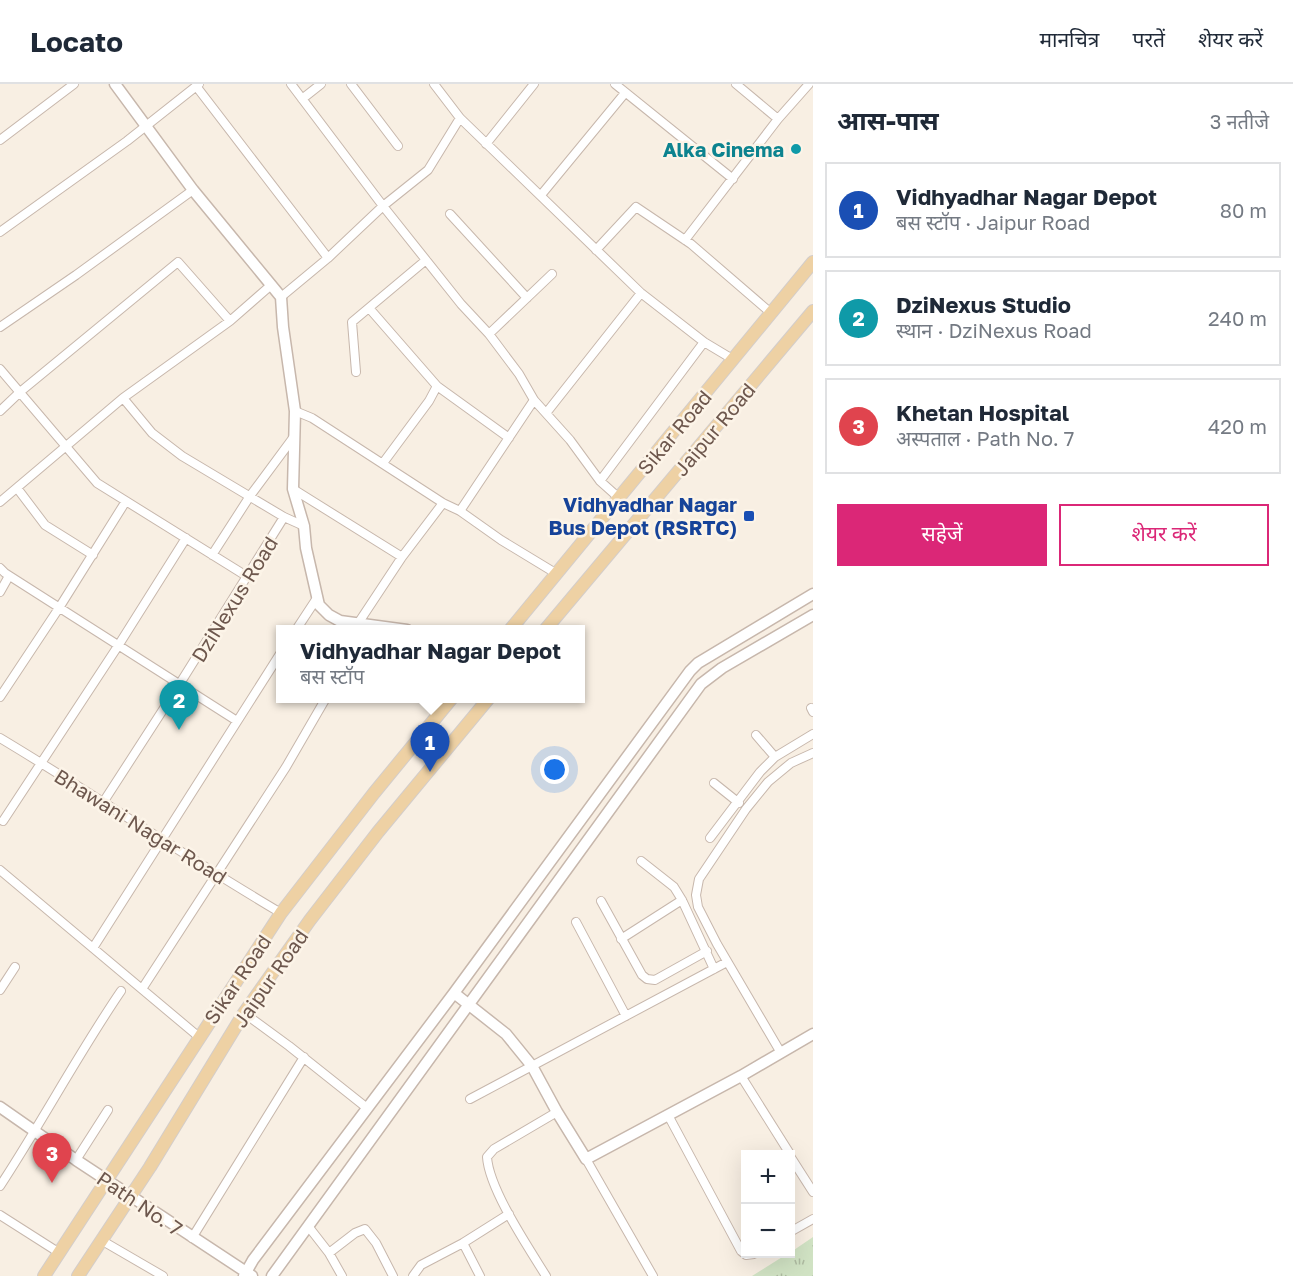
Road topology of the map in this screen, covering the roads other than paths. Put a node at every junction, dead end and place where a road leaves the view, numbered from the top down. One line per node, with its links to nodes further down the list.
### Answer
1 (74, 84): 17 (street)
2 (115, 84): 16 (street)
3 (291, 84): 13 (street)
4 (321, 84): 13 (street)
5 (351, 84): 19 (street)
6 (434, 84): 14 (street)
7 (534, 84): 18 (street)
8 (615, 84): 12 (street)
9 (736, 84): 15 (street)
10 (809, 84): 15 (street)
11 (197, 85): 16 (street); 28 (street)
12 (625, 93): 20 (street); 22 (street)
13 (302, 99): 23 (street)
14 (460, 118): 18 (street); 23 (street)
15 (778, 119): 20 (street)
16 (145, 125): 21 (street); 25 (street)
17 (0, 139)
18 (486, 144): 22 (street)
19 (398, 146)
20 (733, 179): 26 (street)
21 (193, 190): 32 (street); 40 (street)
22 (540, 195): 27 (street)
23 (383, 206): 28 (street); 29 (street)
24 (450, 214): 35 (street)
25 (0, 232)
26 (685, 240): 27 (street); 38 (street)
27 (596, 250): 33 (street)
28 (328, 258): 34 (street)
29 (426, 260): 36 (street); 41 (street)
30 (813, 262): 38 (main road, Sikar Road)
31 (552, 274): 35 (street)
32 (270, 286): 34 (street); 39 (street)
33 (641, 293): 42 (street); 52 (street)
34 (281, 297): 51 (street)
35 (527, 298): 41 (street)
36 (369, 308): 45 (street); 46 (street)
37 (813, 311): 84 (main road, Jaipur Road)
38 (771, 313): 43 (main road, Sikar Road)
39 (230, 321): 47 (street); 48 (street)
40 (0, 327)
41 (489, 334): 49 (street)
42 (704, 342): 43 (street); 57 (street)
43 (734, 360): 61 (main road, Sikar Road)
44 (0, 369): 47 (street)
45 (356, 372)
46 (437, 386): 54 (street); 56 (street)
47 (20, 392): 50 (street); 55 (street)
48 (123, 398): 55 (street); 60 (street)
49 (534, 400): 52 (street); 54 (street)
50 (0, 411)
51 (295, 411): 53 (street); 56 (street)
52 (547, 412): 57 (street)
53 (293, 438): 59 (street); 60 (street)
54 (509, 438): 65 (street)
55 (66, 446): 58 (street); 62 (street)
56 (383, 464): 64 (street)
57 (600, 481): 61 (street)
58 (17, 488): 63 (street); 69 (street)
59 (293, 489): 67 (street); 71 (street)
60 (250, 496): 66 (street); 70 (street)
61 (619, 498): 73 (main road, Sikar Road)
62 (126, 501): 68 (street); 69 (street)
63 (0, 502)
64 (443, 503): 65 (street); 71 (street)
65 (460, 512): 73 (street)
66 (285, 518): 67 (street); 75 (street, DziNexus Road)
67 (304, 526): 78 (street)
68 (186, 538): 70 (street); 85 (street)
69 (93, 555): 79 (street)
70 (212, 555): 75 (street)
71 (402, 557): 82 (street)
72 (0, 568): 74 (street)
73 (557, 574): 83 (main road, Sikar Road)
74 (9, 576): 76 (street); 79 (street)
75 (248, 577): 87 (street, DziNexus Road)
76 (0, 592)
77 (813, 594): 122 (street)
78 (317, 598): 81 (street); 82 (street)
79 (59, 608): 85 (street); 88 (street)
80 (813, 615): 123 (street)
81 (299, 625)
82 (364, 625)
83 (514, 625)
84 (549, 625)
85 (118, 646): 87 (street); 98 (street)
86 (276, 660): 92 (street)
87 (179, 685): 92 (street); 100 (street, DziNexus Road)
88 (0, 697)
89 (324, 703): 108 (street)
90 (449, 703): 111 (main road, Sikar Road)
91 (486, 703): 124 (main road, Jaipur Road)
92 (237, 720): 105 (street)
93 (813, 734): 97 (street)
94 (756, 735): 97 (street)
95 (0, 738): 98 (street, Bhawani Nagar Road)
96 (813, 753): 102 (street)
97 (775, 757): 101 (street)
98 (41, 763): 100 (street, Bhawani Nagar Road); 103 (street)
99 (714, 783): 101 (street)
100 (104, 801): 105 (street, Bhawani Nagar Road)
101 (736, 801): 102 (street); 104 (street)
102 (746, 809): 116 (street)
103 (3, 821)
104 (710, 838)
105 (161, 840): 108 (street, Bhawani Nagar Road); 114 (street)
106 (640, 861): 109 (street)
107 (0, 870): 114 (street)
108 (217, 873): 111 (street, Bhawani Nagar Road); 119 (street)
109 (682, 900): 113 (street); 115 (street)
110 (601, 901): 113 (street)
111 (281, 913): 127 (main road, Sikar Road)
112 (576, 922): 125 (street)
113 (621, 939): 115 (street)
114 (93, 948): 119 (street)
115 (706, 951): 118 (street)
116 (728, 962): 118 (street); 128 (street)
117 (15, 967): 120 (street)
118 (714, 969): 125 (street)
119 (142, 989): 127 (street)
120 (0, 990)
121 (121, 991): 138 (street)
122 (454, 993): 123 (street); 134 (street)
123 (469, 1004): 130 (street); 150 (street)
124 (244, 1013): 129 (street); 146 (main road, Jaipur Road)
125 (626, 1016): 130 (street)
126 (813, 1034): 128 (street)
127 (199, 1037): 143 (main road, Sikar Road)
128 (781, 1053): 131 (street)
129 (304, 1057): 134 (street); 152 (street)
130 (532, 1066): 132 (street); 136 (street)
131 (741, 1076): 137 (street); 139 (street)
132 (470, 1099)
133 (0, 1107): 138 (street, Path No. 7)
134 (366, 1108): 158 (street)
135 (108, 1110): 140 (street)
136 (557, 1112): 141 (street); 147 (street)
137 (668, 1115): 141 (street); 156 (street)
138 (36, 1131): 140 (street, Path No. 7); 144 (street)
139 (787, 1150)
140 (76, 1160): 143 (street, Path No. 7)
141 (586, 1160): 168 (street)
142 (795, 1163): 145 (street)
143 (106, 1180): 146 (street, Path No. 7); 155 (main road, Sikar Road)
144 (0, 1186)
145 (813, 1192)
146 (130, 1196): 152 (street, Path No. 7); 153 (main road, Jaipur Road)
147 (509, 1214): 154 (street); 167 (street)
148 (0, 1215): 155 (street)
149 (813, 1219): 151 (street)
150 (308, 1226): 157 (street); 162 (street)
151 (795, 1229)
152 (192, 1238): 158 (street, Path No. 7)
153 (101, 1240): 160 (main road, Jaipur Road); 161 (street)
154 (463, 1243): 165 (street); 166 (street)
155 (58, 1251): 159 (main road, Sikar Road)
156 (741, 1251)
157 (329, 1253): 163 (street); 164 (street)
158 (248, 1275)
159 (44, 1276)
160 (78, 1276)
161 (163, 1276)
162 (272, 1276)
163 (342, 1276)
164 (393, 1276)
165 (413, 1276)
166 (480, 1276)
167 (546, 1276)
168 (653, 1276)

